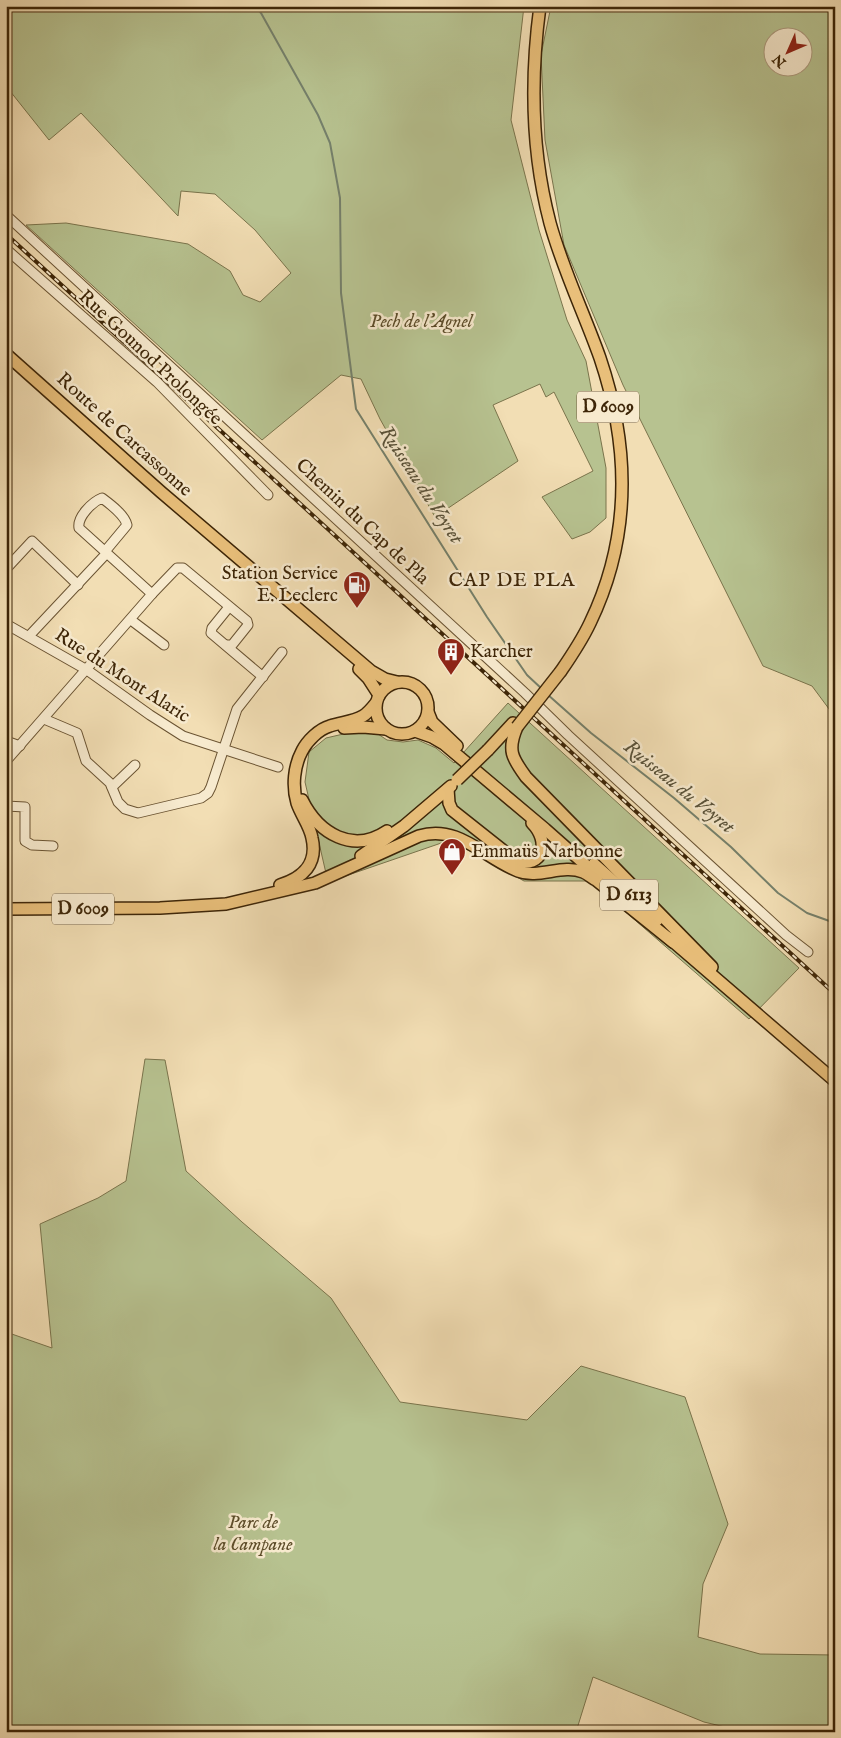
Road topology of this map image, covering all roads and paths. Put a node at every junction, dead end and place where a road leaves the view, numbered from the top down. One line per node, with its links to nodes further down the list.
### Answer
1 (533, 6): 20 (main road, D 6009)
2 (540, 6): 20 (main road, D 6009)
3 (6, 215): 46 (street, Chemin du Cap de Pla)
4 (6, 249): 6 (street, Rue Gounod Prolongée)
5 (6, 354): 7 (main road, Route de Carcassonne)
6 (268, 496)
7 (219, 542): 22 (main road, Route de Carcassonne); 23 (main road, Route de Carcassonne)
8 (106, 552): 8 (street); 10 (street); 11 (street)
9 (6, 569): 10 (street)
10 (78, 585): 15 (street)
11 (152, 594): 12 (street); 13 (street)
12 (229, 606): 17 (street); 17 (street)
13 (131, 620): 16 (street); 19 (street)
14 (6, 624): 15 (street, Rue du Mont Alaric)
15 (29, 636): 19 (street, Rue du Mont Alaric)
16 (164, 645)
17 (226, 645): 21 (street)
18 (282, 652): 21 (street)
19 (87, 670): 25 (street); 32 (street, Rue du Mont Alaric)
20 (560, 670): 26 (main road, D 6009, bridge)
21 (263, 677): 32 (street)
22 (397, 682): 23 (main road); 24 (main road)
23 (377, 699): 27 (main road); 29 (main road)
24 (428, 712): 28 (main road); 47 (main road, D 6113)
25 (44, 719): 31 (street); 38 (street)
26 (515, 725): 39 (main road, D 6009, bridge); 47 (main road)
27 (386, 729): 28 (main road); 29 (main road)
28 (415, 731): 36 (main road, D 6113)
29 (316, 736): 37 (main road)
30 (6, 741): 31 (street)
31 (20, 746): 33 (street)
32 (224, 749): 35 (street, Rue du Mont Alaric); 38 (street)
33 (6, 761)
34 (135, 765): 38 (street)
35 (278, 768)
36 (478, 772): 39 (main road); 45 (main road, D 6113)
37 (294, 784): 39 (main road); 43 (main road)
38 (112, 787)
39 (448, 789): 42 (main road, D 6009)
40 (6, 806): 41 (street)
41 (53, 846)
42 (290, 888): 43 (main road, D 6009); 45 (main road)
43 (160, 908): 44 (main road, D 6009)
44 (6, 909)
45 (673, 942): 49 (main road, D 6113)
46 (808, 952)
47 (717, 972): 48 (main road, D 6113)
48 (835, 1074)
49 (835, 1081)

